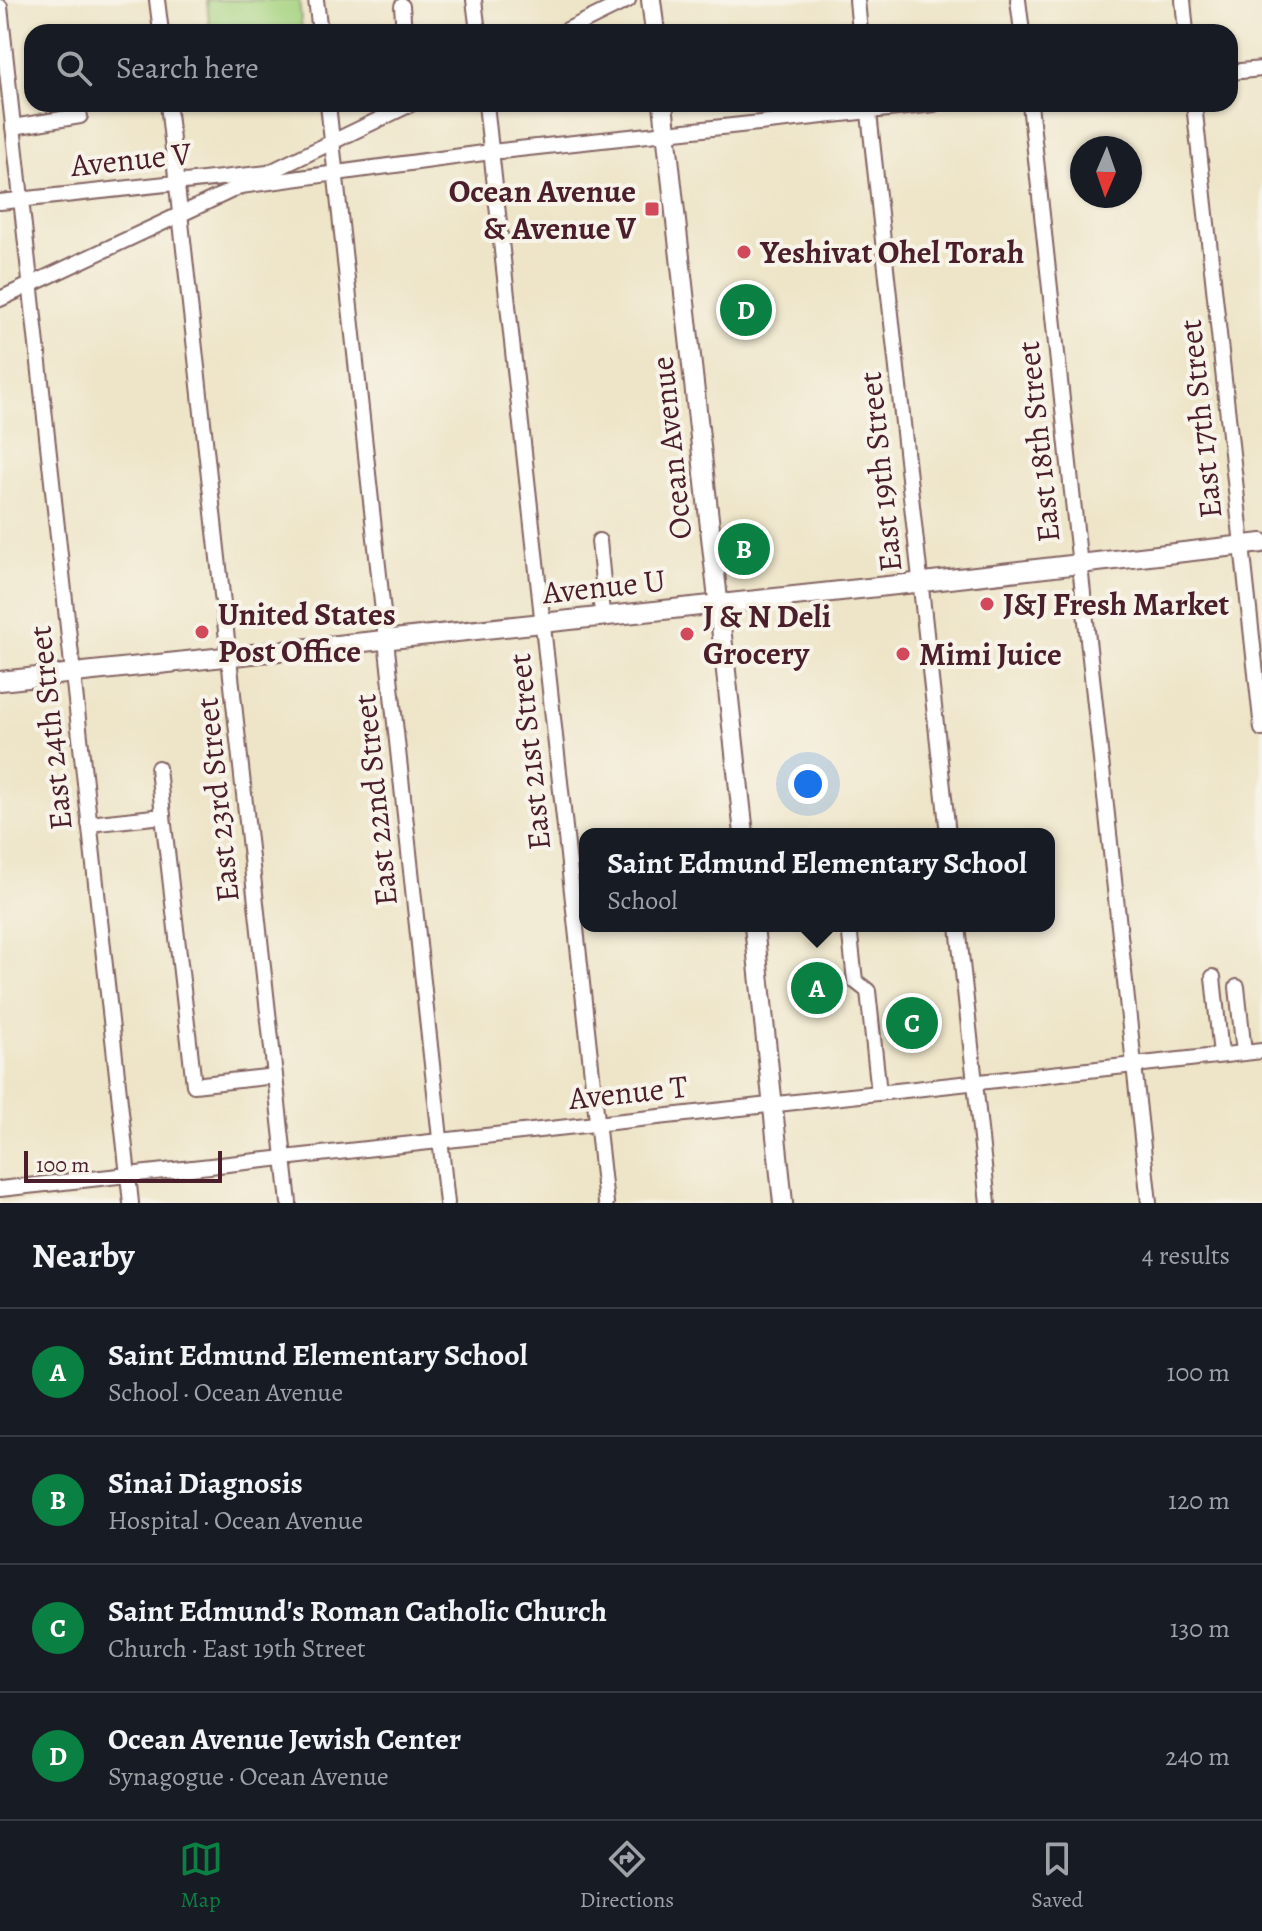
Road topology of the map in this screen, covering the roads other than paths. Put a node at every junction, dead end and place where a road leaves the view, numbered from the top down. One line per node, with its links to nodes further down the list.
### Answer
1 (157, 0): 11 (street)
2 (316, 0): 12 (street)
3 (474, 0): 14 (street)
4 (628, 0): 15 (street)
5 (651, 0): 16 (main road)
6 (857, 0): 17 (street)
7 (1018, 0): 18 (street)
8 (1183, 0): 19 (street)
9 (402, 6): 13 (street)
10 (0, 7): 32 (street, East 24th Street)
11 (160, 24)
12 (319, 24)
13 (403, 24)
14 (477, 24)
15 (579, 24)
16 (654, 24)
17 (859, 24)
18 (1021, 24)
19 (1185, 24)
20 (1262, 69): 21 (street)
21 (1238, 71)
22 (169, 112): 37 (street, East 23rd Street)
23 (329, 112): 34 (street, East 22nd Street)
24 (393, 112): 34 (street)
25 (487, 112): 35 (street, East 21st Street)
26 (664, 112): 33 (main road, Ocean Avenue)
27 (837, 112): 33 (street)
28 (868, 112): 47 (street, East 19th Street)
29 (1031, 112): 46 (street, East 18th Street)
30 (1195, 112): 45 (street, East 17th Street)
31 (80, 116): 32 (street)
32 (13, 127): 38 (street, East 24th Street)
33 (666, 134): 35 (street); 48 (main road, Ocean Avenue)
34 (332, 140): 36 (street, East 22nd Street); 37 (street, Avenue V)
35 (491, 152): 36 (street); 50 (street, East 21st Street)
36 (335, 173): 40 (street); 51 (street, East 22nd Street)
37 (177, 182): 38 (street, Avenue V); 40 (street, East 23rd Street)
38 (21, 200): 39 (street, Avenue V); 41 (street, East 24th Street)
39 (0, 202)
40 (180, 213): 41 (street); 52 (street, East 23rd Street)
41 (29, 286): 42 (street); 53 (street, East 24th Street)
42 (0, 299)
43 (599, 541): 49 (street)
44 (1262, 543): 45 (main road, Avenue U)
45 (1242, 545): 46 (main road, Avenue U); 55 (street, East 17th Street)
46 (1080, 564): 47 (main road, Avenue U); 69 (street, East 18th Street)
47 (920, 583): 48 (main road, Avenue U); 60 (street, East 19th Street)
48 (718, 604): 49 (main road, Avenue U); 59 (main road, Ocean Avenue)
49 (603, 616): 50 (main road, Avenue U)
50 (543, 622): 51 (main road, Avenue U); 74 (street, East 21st Street)
51 (386, 639): 52 (main road, Avenue U); 75 (street, East 22nd Street)
52 (229, 656): 53 (main road, Avenue U); 70 (street, East 23rd Street)
53 (73, 673): 54 (main road, Avenue U); 58 (street, East 24th Street)
54 (0, 681)
55 (1262, 729)
56 (158, 768): 57 (street)
57 (163, 816): 58 (street); 70 (street)
58 (89, 824): 77 (street, East 24th Street)
59 (743, 828)
60 (947, 828)
61 (755, 932): 73 (main road)
62 (850, 932): 72 (street)
63 (959, 932): 71 (street)
64 (1213, 977): 68 (street)
65 (1237, 987): 67 (street)
66 (1262, 1051): 67 (street, Avenue T)
67 (1244, 1053): 68 (street, Avenue T)
68 (1221, 1055): 69 (street, Avenue T)
69 (1134, 1065): 71 (street, Avenue T); 85 (street, East 18th Street)
70 (275, 1076): 76 (street, East 23rd Street)
71 (975, 1083): 72 (street, Avenue T); 84 (street)
72 (879, 1093): 73 (street, Avenue T)
73 (773, 1104): 74 (street, Avenue T); 83 (main road)
74 (597, 1123): 75 (street, Avenue T); 82 (street, East 21st Street)
75 (440, 1141): 76 (street, Avenue T); 81 (street, East 22nd Street)
76 (284, 1157): 77 (street, Avenue T); 80 (street, East 23rd Street)
77 (127, 1175): 78 (street, Avenue T); 79 (street, East 24th Street)
78 (0, 1189)
79 (131, 1203)
80 (289, 1203)
81 (447, 1203)
82 (606, 1203)
83 (783, 1203)
84 (988, 1203)
85 (1149, 1203)

